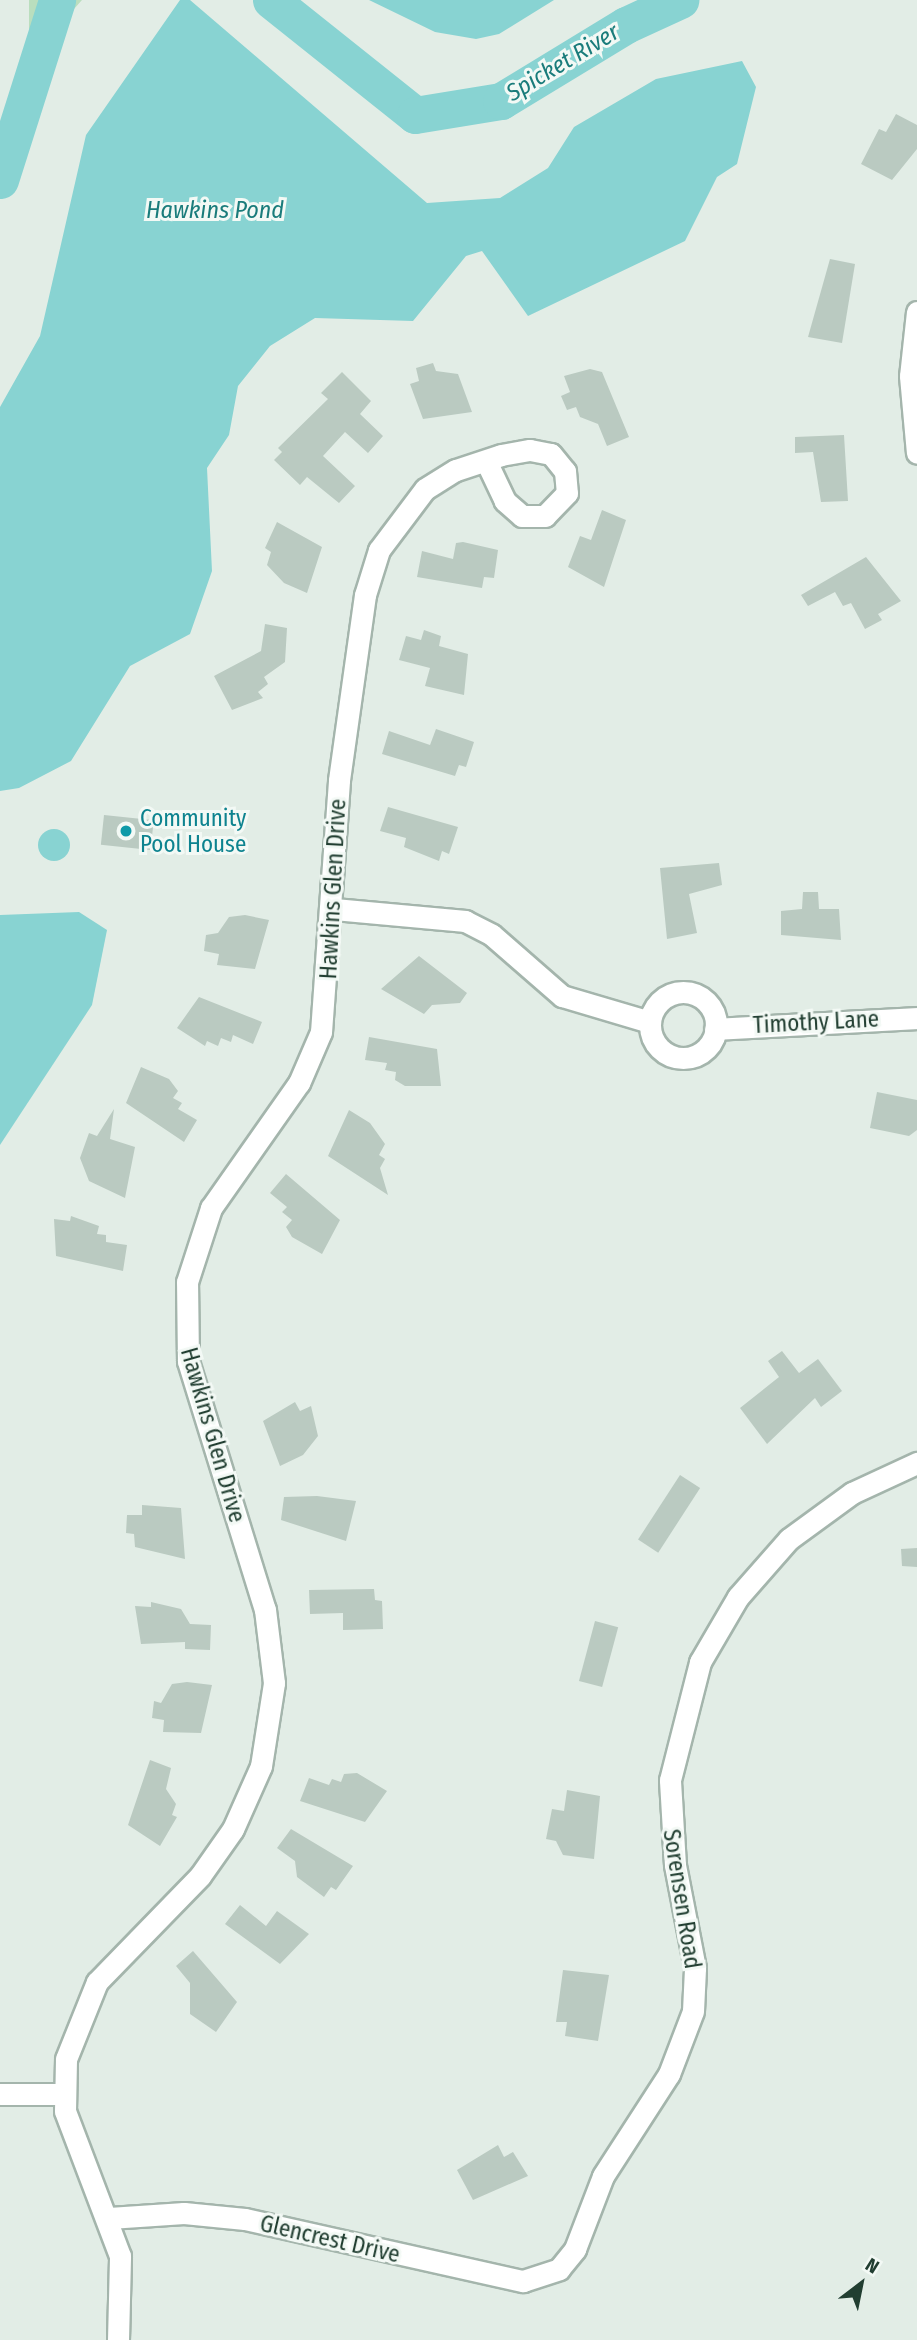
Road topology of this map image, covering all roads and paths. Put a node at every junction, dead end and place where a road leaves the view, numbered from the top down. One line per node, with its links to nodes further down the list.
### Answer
1 (917, 312): 2 (street)
2 (917, 453)
3 (486, 461): 4 (street, Hawkins Glen Drive)
4 (334, 908): 6 (street); 10 (street, Hawkins Glen Drive)
5 (917, 1018): 7 (street, Timothy Lane)
6 (650, 1022): 7 (street); 7 (street)
7 (715, 1029)
8 (917, 1463): 12 (street, Sorensen Road)
9 (0, 2094): 10 (street)
10 (62, 2094): 11 (street, Hawkins Glen Drive)
11 (109, 2218): 12 (street, Glencrest Drive); 13 (street, Hawkins Glen Drive)
12 (548, 2276)
13 (118, 2340)

